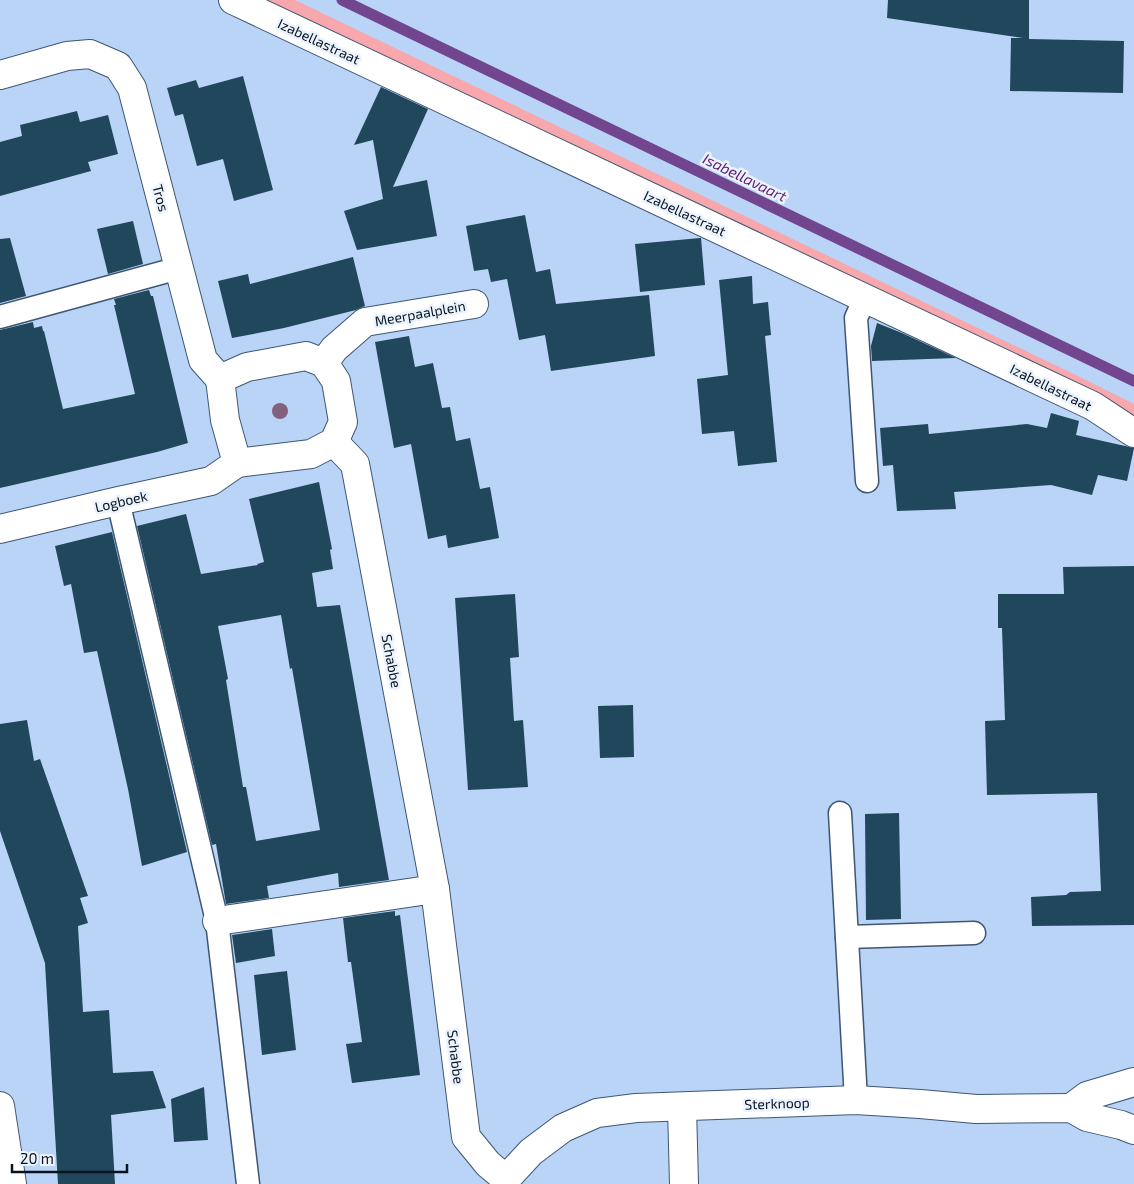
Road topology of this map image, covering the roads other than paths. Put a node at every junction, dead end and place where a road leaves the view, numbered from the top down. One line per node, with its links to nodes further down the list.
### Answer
1 (233, 0): 4 (street, Izabellastraat)
2 (0, 75): 3 (street, Tros)
3 (179, 268): 6 (lane); 8 (street, Tros)
4 (865, 298): 9 (street, Izabellastraat); 12 (lane)
5 (474, 304): 7 (street, Meerpaalplein)
6 (0, 317)
7 (324, 363): 8 (street); 10 (street)
8 (220, 379): 11 (street)
9 (1134, 433)
10 (334, 442): 11 (street); 16 (street, Schabbe)
11 (237, 463): 13 (street, Logboek)
12 (867, 481)
13 (118, 501): 14 (street, Logboek); 17 (lane)
14 (0, 529)
15 (840, 813): 19 (lane)
16 (434, 889): 17 (street); 26 (street, Schabbe)
17 (217, 921): 28 (lane)
18 (974, 933): 19 (lane)
19 (846, 937): 21 (lane)
20 (1134, 1082): 24 (street)
21 (856, 1100): 23 (street, Sterknoop); 24 (street, Sterknoop)
22 (0, 1106): 27 (street)
23 (682, 1107): 26 (street, Sterknoop); 29 (street)
24 (1071, 1108): 25 (street, Sterknoop)
25 (1134, 1130)
26 (505, 1182)
27 (12, 1184)
28 (248, 1184)
29 (684, 1184)

